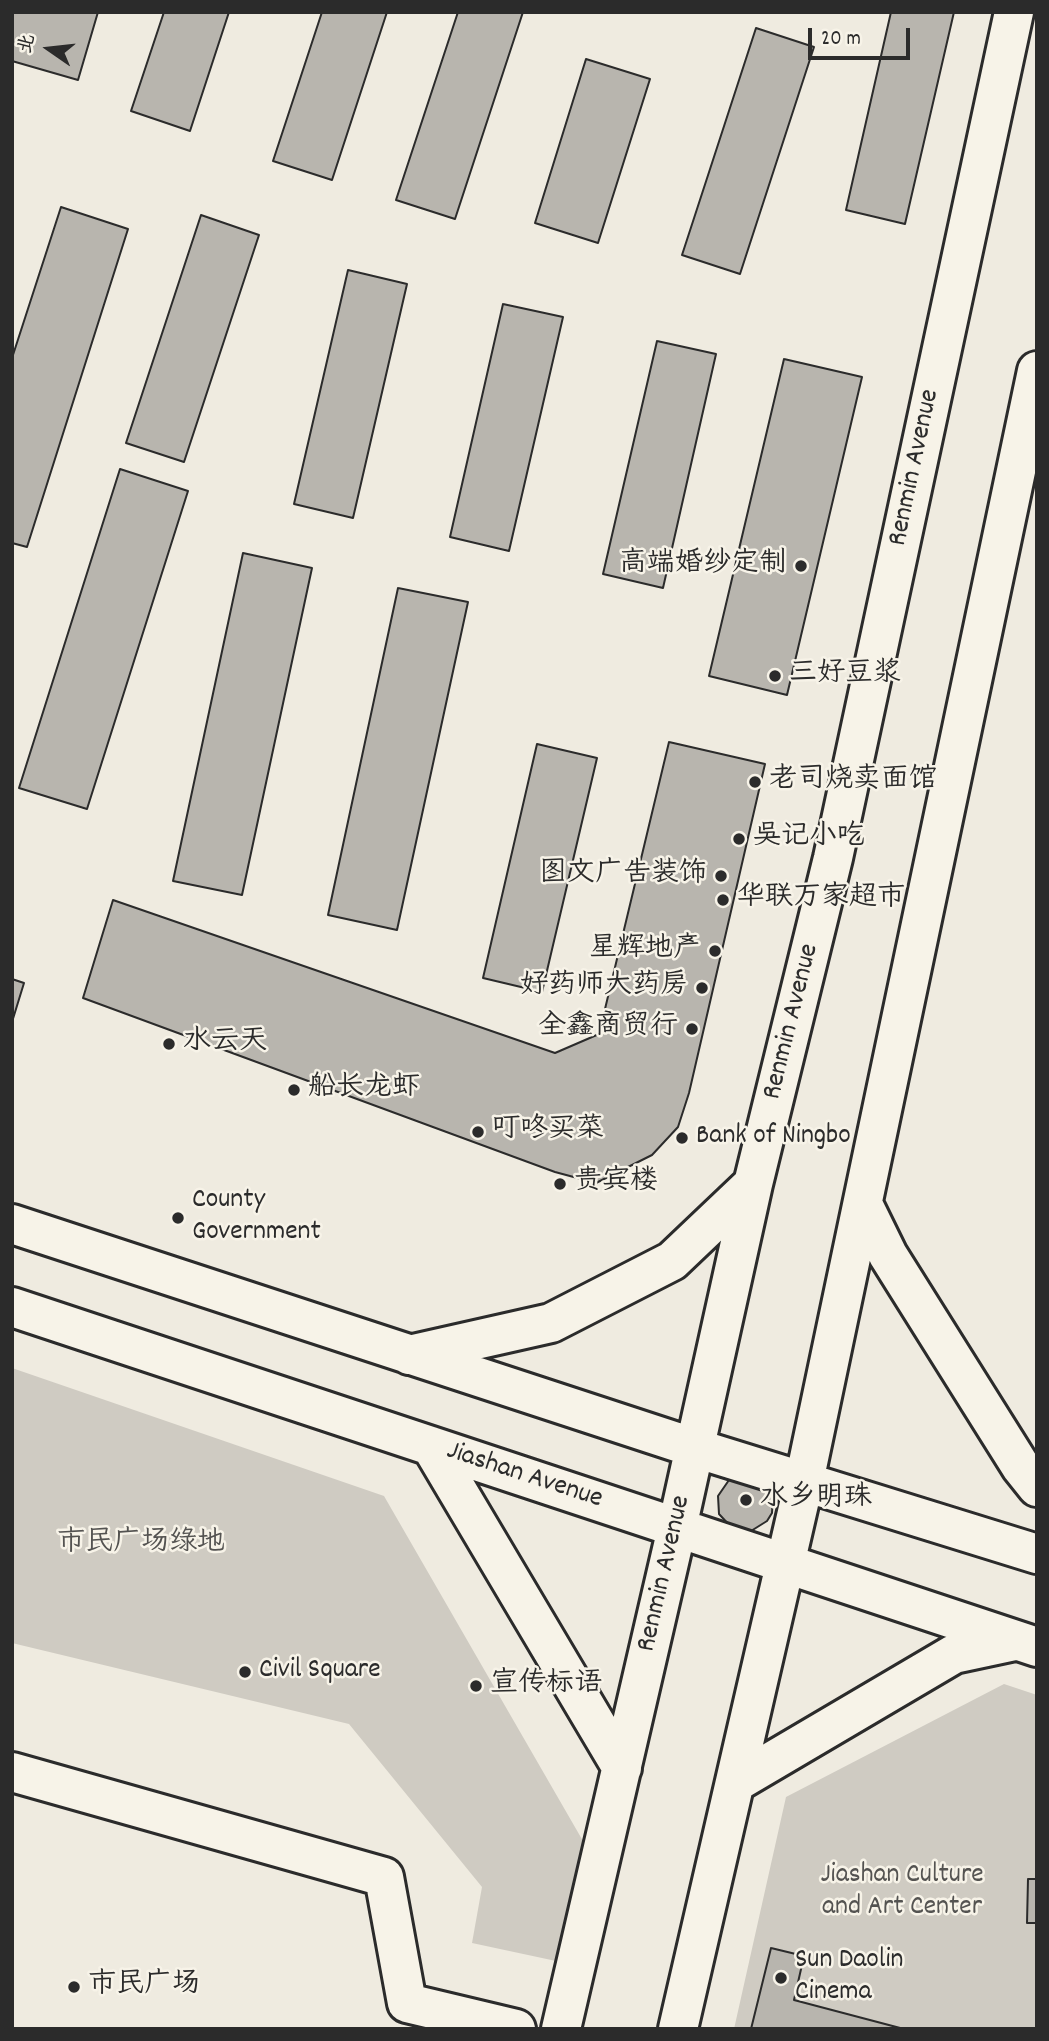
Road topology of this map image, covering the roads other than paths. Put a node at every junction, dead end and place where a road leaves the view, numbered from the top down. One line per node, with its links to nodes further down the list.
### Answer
1 (1012, 20): 3 (main road, Renmin Avenue)
2 (1037, 371): 4 (main road)
3 (753, 1184): 7 (main road); 9 (main road, Renmin Avenue)
4 (863, 1204): 10 (main road); 11 (main road)
5 (12, 1224): 7 (main road)
6 (12, 1307): 8 (main road, Jiashan Avenue)
7 (409, 1354): 9 (main road)
8 (431, 1446): 12 (main road, Jiashan Avenue); 16 (main road)
9 (695, 1448): 10 (main road); 12 (main road, Renmin Avenue)
10 (804, 1482): 13 (main road); 14 (main road)
11 (1037, 1487)
12 (677, 1528): 14 (main road, Jiashan Avenue); 16 (main road, Renmin Avenue)
13 (1037, 1554)
14 (785, 1564): 15 (main road, Jiashan Avenue); 18 (main road)
15 (1027, 1644): 18 (main road)
16 (622, 1768): 21 (main road, Renmin Avenue)
17 (12, 1772): 19 (main road)
18 (734, 1783): 22 (main road)
19 (404, 2016): 20 (main road)
20 (516, 2029)
21 (561, 2029)
22 (678, 2029)

